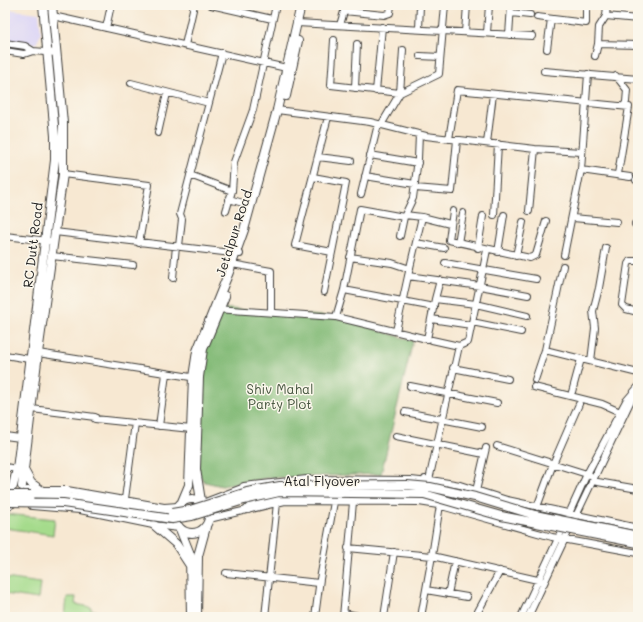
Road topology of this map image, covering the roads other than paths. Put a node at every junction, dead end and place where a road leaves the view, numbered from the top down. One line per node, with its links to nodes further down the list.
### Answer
1 (43, 5): 46 (main road, RC Dutt Road)
2 (52, 5): 19 (main road, RC Dutt Road)
3 (112, 5): 29 (street)
4 (194, 5): 40 (street)
5 (211, 5): 25 (street)
6 (276, 5): 25 (street)
7 (301, 5): 26 (main road, Jetalpur Road)
8 (307, 5): 26 (main road, Jetalpur Road)
9 (391, 5): 17 (street)
10 (420, 5): 30 (street)
11 (445, 5): 31 (street)
12 (467, 5): 32 (street)
13 (489, 5): 33 (street)
14 (511, 5): 18 (street)
15 (586, 5): 23 (street)
16 (607, 5): 21 (street)
17 (345, 8): 27 (street)
18 (510, 13): 20 (street); 34 (street)
19 (53, 16): 29 (street); 47 (main road, RC Dutt Road)
20 (530, 16)
21 (606, 16): 24 (street); 39 (street)
22 (537, 17): 23 (street)
23 (550, 19): 43 (street)
24 (638, 19)
25 (272, 20): 52 (street)
26 (300, 23): 27 (street); 53 (main road, Jetalpur Road)
27 (340, 25): 28 (street)
28 (382, 27): 30 (street); 60 (street)
29 (106, 28): 40 (street)
30 (419, 29): 31 (street)
31 (443, 30): 32 (street); 51 (street)
32 (465, 32): 33 (street)
33 (487, 33): 34 (street)
34 (509, 34): 35 (street)
35 (532, 36)
36 (334, 40): 59 (street)
37 (5, 43): 44 (street)
38 (357, 44): 59 (street)
39 (598, 44): 41 (street); 50 (street)
40 (185, 45): 48 (street)
41 (638, 45)
42 (403, 50): 62 (street)
43 (547, 50)
44 (33, 51): 45 (street); 46 (street)
45 (5, 52)
46 (46, 52): 47 (street); 111 (main road, RC Dutt Road)
47 (58, 53): 83 (main road, RC Dutt Road)
48 (222, 53): 52 (street); 65 (street)
49 (420, 56): 51 (street)
50 (595, 56)
51 (440, 57): 62 (street)
52 (262, 62): 53 (street); 90 (street)
53 (290, 68): 67 (main road, Jetalpur Road)
54 (544, 71): 55 (street)
55 (588, 74): 56 (street); 64 (street)
56 (616, 76): 57 (street); 66 (street)
57 (638, 79)
58 (131, 83): 61 (street)
59 (354, 88): 60 (street)
60 (376, 91): 62 (street)
61 (167, 93): 65 (street); 70 (street)
62 (400, 94): 69 (street)
63 (493, 94): 64 (street); 72 (street); 74 (street)
64 (586, 102): 66 (street); 77 (street)
65 (209, 103): 85 (street)
66 (624, 106): 84 (street)
67 (280, 110): 68 (street); 93 (main road, Jetalpur Road); 123 (main road, Jetalpur Road)
68 (328, 117): 69 (street); 79 (street)
69 (380, 124): 71 (street); 78 (street)
70 (158, 133)
71 (419, 134): 72 (street); 81 (street)
72 (449, 139): 73 (street)
73 (457, 140): 74 (street); 89 (street)
74 (487, 143): 75 (street)
75 (498, 144): 76 (street); 98 (street)
76 (535, 149): 77 (street); 95 (street)
77 (582, 152): 82 (street)
78 (370, 155): 81 (street); 86 (street)
79 (318, 157): 80 (street); 87 (street)
80 (351, 161)
81 (418, 164): 89 (street)
82 (581, 170): 84 (street); 103 (street)
83 (63, 174): 108 (main road, RC Dutt Road); 113 (street)
84 (618, 174): 88 (street)
85 (190, 175): 90 (street); 116 (street)
86 (365, 176): 89 (street); 91 (street)
87 (313, 177): 121 (street); 121 (street)
88 (635, 179)
89 (415, 186): 100 (street)
90 (232, 191): 92 (street)
91 (361, 194)
92 (230, 199): 93 (street); 96 (street)
93 (250, 205): 123 (main road, Jetalpur Road)
94 (453, 211): 107 (street)
95 (529, 211)
96 (226, 212)
97 (463, 212): 115 (street)
98 (494, 215)
99 (504, 215): 122 (street)
100 (404, 216): 102 (street); 110 (street); 127 (street)
101 (483, 216): 118 (street)
102 (422, 217): 107 (street); 114 (street)
103 (572, 218): 106 (street); 124 (street)
104 (546, 221): 126 (street)
105 (523, 222): 126 (street)
106 (617, 222)
107 (450, 224): 115 (street)
108 (55, 232): 112 (main road, RC Dutt Road); 113 (street)
109 (5, 236): 111 (street)
110 (400, 236)
111 (44, 241): 112 (street); 160 (main road, RC Dutt Road)
112 (54, 242): 125 (main road, RC Dutt Road)
113 (139, 243): 116 (street)
114 (416, 243): 117 (street); 134 (street)
115 (458, 243): 118 (street)
116 (178, 246): 123 (street); 135 (street)
117 (444, 248)
118 (478, 248): 120 (street)
119 (606, 248): 162 (street)
120 (487, 250): 122 (street); 133 (street)
121 (332, 252): 140 (street)
122 (498, 252): 126 (street)
123 (238, 254): 130 (main road, Jetalpur Road)
124 (564, 255)
125 (52, 256): 131 (street); 158 (main road, RC Dutt Road)
126 (516, 256)
127 (350, 257): 134 (street); 139 (street)
128 (638, 261): 148 (street)
129 (445, 263): 133 (street)
130 (234, 264): 146 (main road, Jetalpur Road); 147 (street)
131 (133, 265)
132 (563, 266): 157 (street)
133 (483, 269): 137 (street); 138 (street)
134 (409, 273): 136 (street); 143 (street)
135 (173, 278)
136 (440, 280): 138 (street); 142 (street)
137 (536, 280)
138 (480, 286): 141 (street); 144 (street)
139 (344, 290): 143 (street); 150 (street)
140 (324, 292)
141 (528, 295)
142 (435, 299): 144 (street); 145 (street)
143 (402, 302): 145 (street); 153 (street)
144 (476, 304): 149 (street); 152 (street)
145 (434, 307): 151 (street)
146 (217, 309): 147 (street); 166 (main road, Jetalpur Road)
147 (271, 312): 150 (street)
148 (638, 312)
149 (528, 316)
150 (336, 317): 153 (street)
151 (431, 319): 152 (street); 153 (street)
152 (471, 323): 154 (street); 156 (street)
153 (396, 331)
154 (521, 332)
155 (432, 340): 156 (street)
156 (459, 346): 163 (street)
157 (545, 350): 161 (street); 168 (street)
158 (38, 353): 165 (street); 176 (main road, RC Dutt Road)
159 (5, 355): 160 (street)
160 (29, 359): 186 (main road, RC Dutt Road)
161 (581, 359): 162 (street); 172 (street)
162 (591, 361): 164 (street)
163 (453, 368): 167 (street); 173 (street)
164 (638, 373)
165 (166, 374): 166 (street); 181 (street)
166 (196, 378): 183 (main road, Jetalpur Road); 191 (main road, Jetalpur Road)
167 (508, 379)
168 (535, 380)
169 (410, 386): 173 (street)
170 (534, 387): 178 (street)
171 (637, 388): 178 (street); 193 (street)
172 (572, 392)
173 (448, 394): 174 (street); 179 (street)
174 (497, 403)
175 (579, 404): 189 (street)
176 (32, 409): 180 (street); 192 (main road, RC Dutt Road)
177 (405, 412): 179 (street)
178 (620, 412): 193 (street)
179 (442, 420): 182 (street); 187 (street)
180 (135, 423): 181 (street); 202 (street)
181 (159, 426): 183 (street)
182 (482, 427)
183 (191, 429): 191 (main road, Jetalpur Road)
184 (5, 436): 186 (street)
185 (396, 436): 187 (street)
186 (20, 438): 192 (main road, RC Dutt Road)
187 (437, 445): 194 (street); 199 (street)
188 (497, 446): 189 (street)
189 (553, 464): 193 (street); 209 (street)
190 (5, 467): 192 (street)
191 (193, 468): 203 (main road); 208 (main road)
192 (20, 470): 197 (main road, RC Dutt Road); 198 (main road); 200 (main road, RC Dutt Road)
193 (591, 477): 196 (street); 212 (street); 213 (street)
194 (430, 480): 195 (street); 199 (street)
195 (244, 486): 201 (main road, bridge); 203 (street)
196 (637, 487)
197 (25, 488): 198 (street); 200 (main road); 207 (main road, RC Dutt Road)
198 (42, 490): 208 (street)
199 (476, 490): 209 (street)
200 (8, 496): 201 (main road, Atal Flyover, bridge); 207 (main road)
201 (440, 497): 205 (street); 210 (main road); 211 (main road, Atal Flyover, bridge); 214 (main road, Atal Flyover, bridge); 221 (street); 228 (street)
202 (125, 499)
203 (202, 502): 208 (main road); 215 (main road)
204 (334, 502): 205 (street); 206 (street); 235 (street)
205 (353, 502): 224 (street)
206 (277, 503): 210 (street); 233 (street)
207 (23, 505): 216 (street)
208 (179, 505): 218 (main road)
209 (537, 507): 212 (street)
210 (248, 509): 215 (street)
211 (521, 511): 219 (main road); 220 (main road, Atal Flyover, bridge)
212 (569, 514): 213 (street); 221 (street)
213 (576, 515): 217 (street); 222 (street)
214 (522, 521): 223 (main road, Atal Flyover, bridge); 225 (main road)
215 (208, 522): 218 (main road); 241 (main road)
216 (154, 525): 218 (street); 230 (main road)
217 (638, 527)
218 (180, 528): 230 (main road)
219 (638, 532)
220 (638, 536)
221 (558, 538): 222 (street); 234 (street)
222 (565, 539): 227 (street); 234 (street)
223 (638, 543)
224 (348, 548): 226 (street); 239 (street)
225 (638, 549)
226 (394, 552): 228 (street); 245 (street)
227 (638, 553)
228 (432, 556): 229 (street); 236 (street)
229 (455, 561): 231 (street); 237 (street)
230 (191, 567): 240 (main road)
231 (500, 571): 234 (street); 247 (street)
232 (226, 573): 233 (street)
233 (270, 578): 235 (street); 242 (street)
234 (541, 581): 248 (street); 249 (street)
235 (319, 584): 243 (street)
236 (426, 590): 237 (street); 246 (street)
237 (448, 594): 238 (street)
238 (468, 597)
239 (343, 615): 244 (street)
240 (192, 617)
241 (197, 617)
242 (265, 617)
243 (315, 617)
244 (362, 617)
245 (384, 617)
246 (421, 617)
247 (475, 617)
248 (521, 617)
249 (528, 617)

